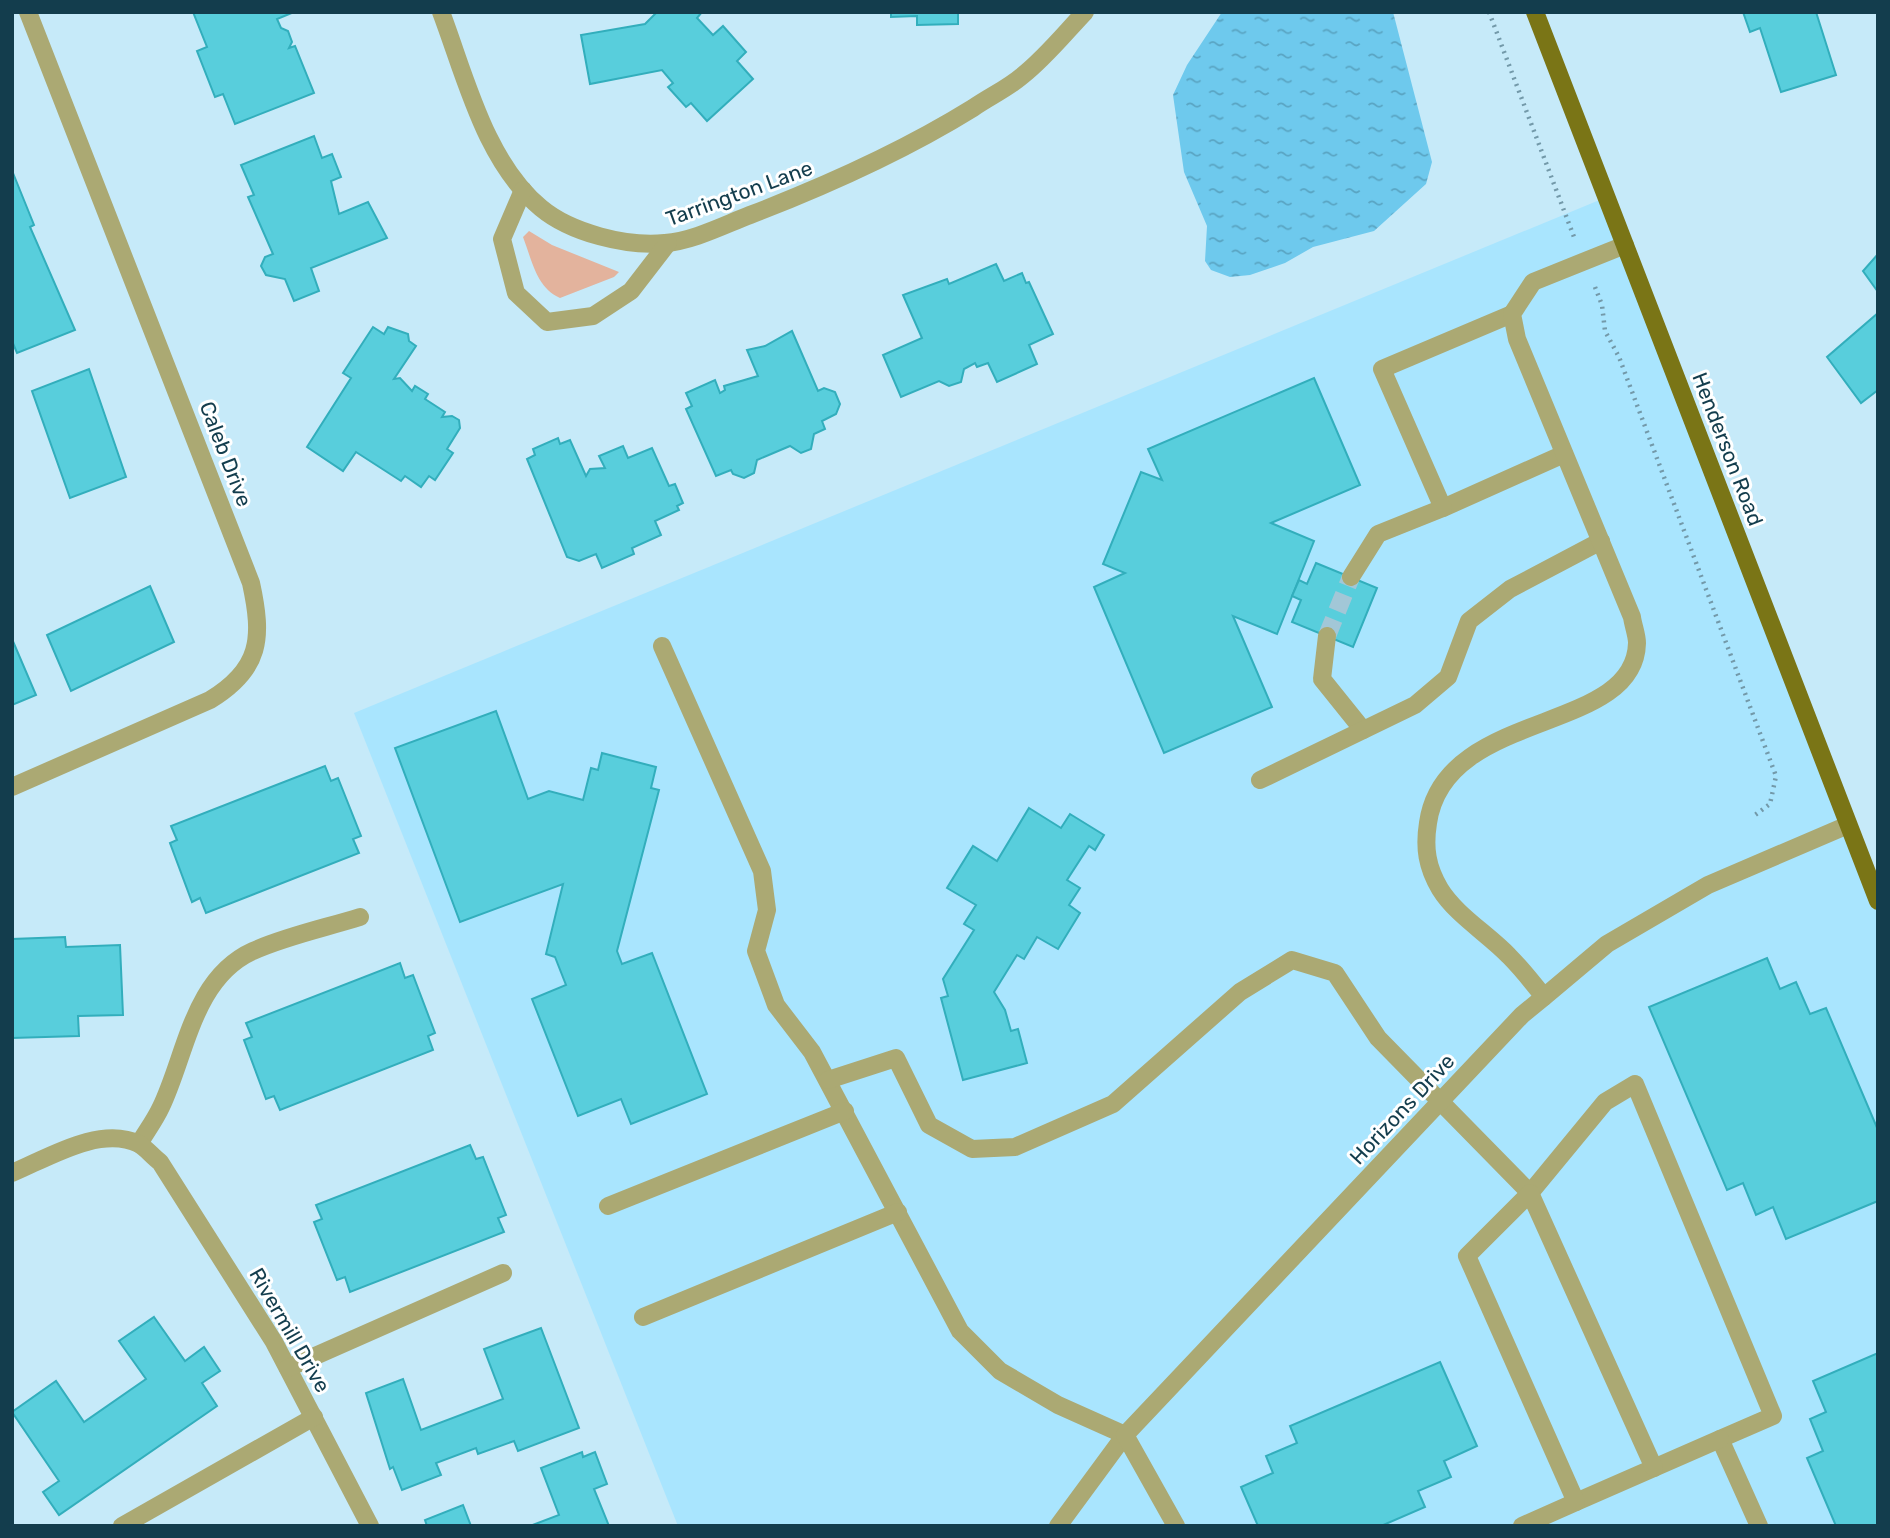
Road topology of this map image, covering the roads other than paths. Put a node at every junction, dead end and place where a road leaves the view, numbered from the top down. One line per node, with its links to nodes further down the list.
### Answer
1 (28, 12): 17 (street, Caleb Drive)
2 (441, 12): 5 (street, Tarrington Lane)
3 (1085, 12): 6 (street, Tarrington Lane)
4 (1535, 12): 7 (main road, Henderson Road)
5 (523, 190): 6 (street, Tarrington Lane); 6 (street)
6 (668, 243)
7 (1625, 245): 8 (street); 18 (main road, Henderson Road)
8 (1512, 314): 9 (street); 10 (street)
9 (1564, 454): 10 (street); 11 (street)
10 (1443, 508): 12 (street)
11 (1601, 541): 15 (street); 21 (street)
12 (1351, 578)
13 (1327, 636): 15 (street)
14 (662, 646): 22 (street)
15 (1363, 730): 16 (street)
16 (1260, 780)
17 (12, 787)
18 (1848, 825): 19 (main road, Henderson Road); 21 (street, Horizons Drive)
19 (1878, 901)
20 (360, 917): 25 (street)
21 (1544, 997): 23 (street, Horizons Drive)
22 (828, 1080): 23 (street); 24 (street)
23 (1441, 1101): 27 (street); 34 (street, Horizons Drive)
24 (845, 1111): 28 (street); 29 (street)
25 (139, 1144): 26 (street); 32 (street, Rivermill Drive)
26 (12, 1172)
27 (1530, 1193): 35 (street); 36 (street); 37 (street)
28 (608, 1206)
29 (898, 1212): 31 (street); 34 (street)
30 (503, 1273): 32 (street)
31 (643, 1317)
32 (288, 1368): 33 (street, Rivermill Drive)
33 (314, 1417): 38 (street); 39 (street, Rivermill Drive)
34 (1125, 1435): 40 (street, Horizons Drive); 41 (street)
35 (1720, 1439): 36 (street); 43 (street)
36 (1654, 1468): 37 (street)
37 (1576, 1502): 42 (street)
38 (122, 1526)
39 (370, 1526)
40 (1058, 1526)
41 (1176, 1526)
42 (1522, 1526)
43 (1759, 1526)

